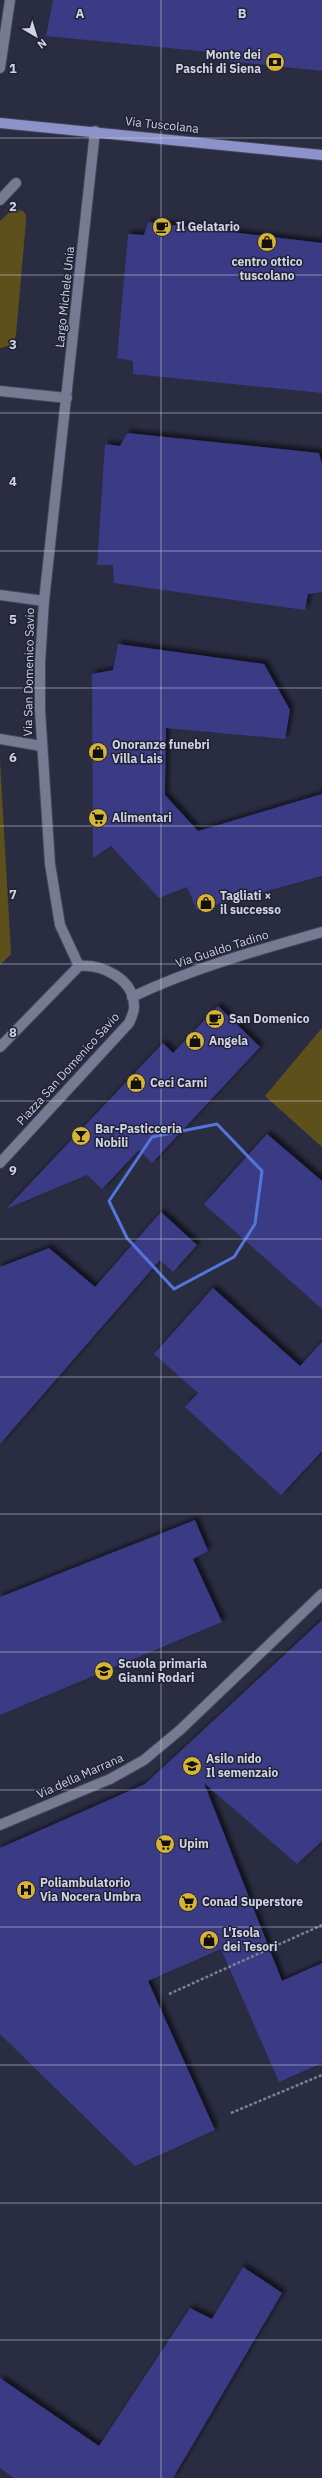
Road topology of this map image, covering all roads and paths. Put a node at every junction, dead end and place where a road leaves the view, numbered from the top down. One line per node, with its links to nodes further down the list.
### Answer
1 (10, 0): 2 (street)
2 (0, 68)
3 (0, 124): 4 (main road, Via Tuscolana)
4 (95, 131): 5 (main road, Via Tuscolana); 9 (street, Largo Michele Unia)
5 (322, 155)
6 (16, 183): 7 (street)
7 (0, 200)
8 (0, 391): 9 (street)
9 (67, 398): 11 (street, Via San Domenico Savio)
10 (0, 595): 11 (street)
11 (44, 601): 13 (street, Via San Domenico Savio)
12 (0, 739): 13 (street)
13 (41, 746): 15 (street, Via San Domenico Savio)
14 (322, 932): 16 (street, Via Gualdo Tadino)
15 (79, 966): 16 (street); 17 (street)
16 (132, 997): 18 (street, Piazza San Domenico Savio)
17 (0, 1047)
18 (0, 1163)
19 (322, 1594): 20 (street, Via della Marrana)
20 (0, 1825)
21 (322, 1926): 22 (path)
22 (169, 1994)
23 (322, 2075): 24 (path)
24 (231, 2113)

